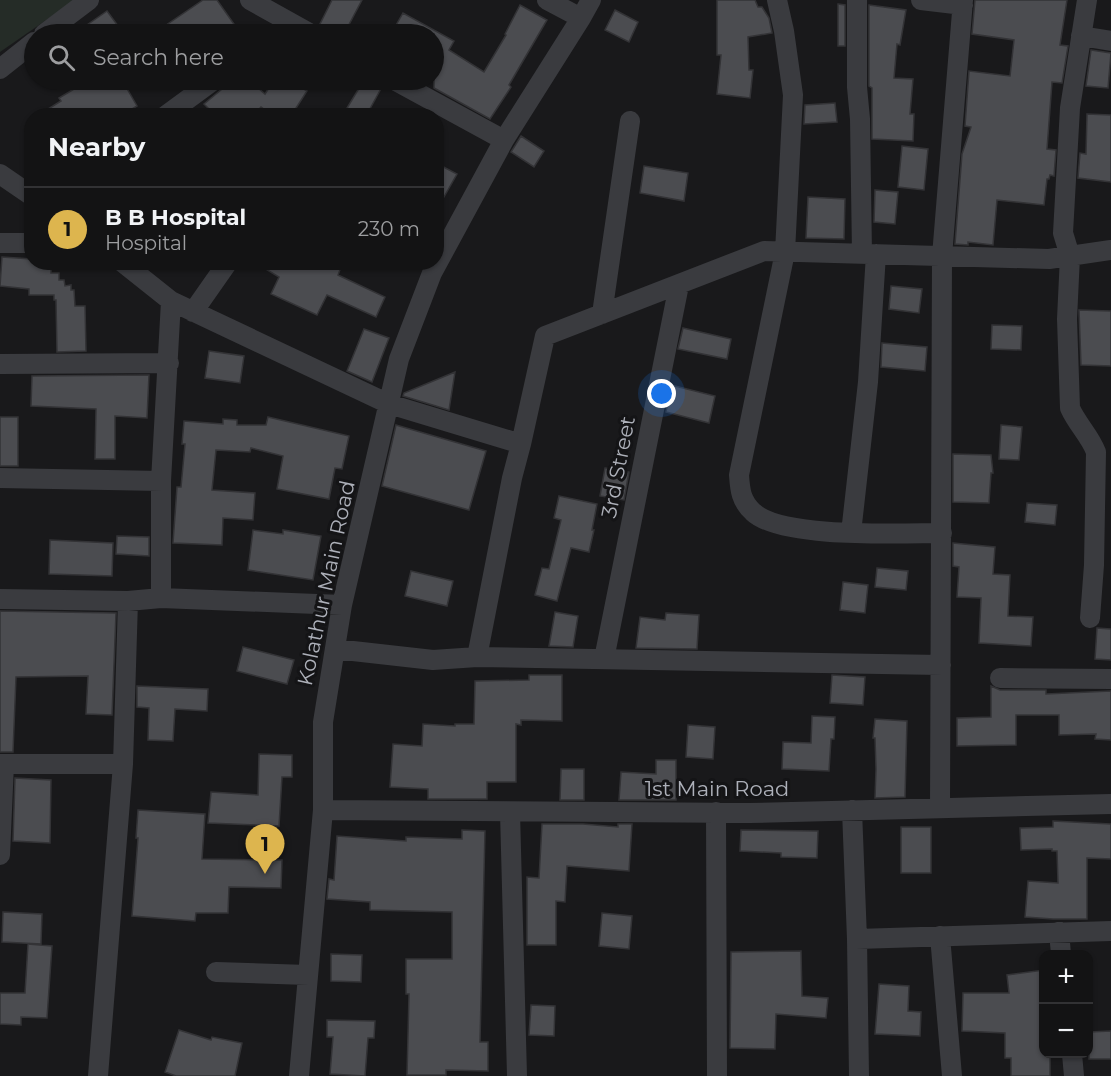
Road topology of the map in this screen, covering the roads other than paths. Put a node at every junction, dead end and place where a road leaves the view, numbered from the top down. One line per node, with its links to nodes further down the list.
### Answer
1 (89, 0): 11 (street)
2 (250, 0): 12 (street)
3 (547, 0): 10 (street)
4 (591, 0): 10 (street, Kolathur Main Road)
5 (777, 0): 28 (street)
6 (857, 0): 29 (street)
7 (921, 0): 9 (street)
8 (1087, 0): 13 (street)
9 (963, 3): 30 (street)
10 (581, 18): 21 (street, Kolathur Main Road)
11 (57, 24)
12 (277, 24)
13 (1082, 36): 14 (street); 31 (street)
14 (1111, 41)
15 (24, 50): 16 (street)
16 (0, 69)
17 (200, 90): 19 (street)
18 (412, 90): 21 (street)
19 (176, 108)
20 (630, 121): 38 (street)
21 (504, 140): 27 (street, Kolathur Main Road)
22 (0, 174): 23 (street)
23 (24, 190)
24 (0, 243): 25 (street)
25 (24, 243)
26 (1111, 250): 31 (street)
27 (444, 251)
28 (785, 252): 29 (street); 35 (street); 45 (street)
29 (869, 254): 30 (street); 45 (street)
30 (942, 256): 31 (street); 46 (street)
31 (1070, 256): 51 (street)
32 (132, 270): 36 (street)
33 (222, 270): 37 (street)
34 (434, 270): 41 (street, Kolathur Main Road)
35 (679, 285): 38 (street); 54 (street, 3rd Street)
36 (171, 301): 37 (street); 39 (street)
37 (193, 312): 41 (street)
38 (602, 314): 42 (street)
39 (169, 363): 40 (street); 44 (street)
40 (0, 364)
41 (389, 404): 42 (street); 50 (street, Kolathur Main Road)
42 (521, 444): 53 (street)
43 (0, 478): 44 (street)
44 (161, 481): 47 (street)
45 (851, 533): 46 (street)
46 (942, 533): 55 (street)
47 (161, 598): 49 (street); 50 (street)
48 (0, 599): 49 (street)
49 (128, 601): 59 (street)
50 (342, 605): 52 (street, Kolathur Main Road)
51 (1090, 618)
52 (335, 649): 53 (street); 62 (street, Kolathur Main Road)
53 (477, 657): 54 (street)
54 (604, 658): 55 (street)
55 (941, 665): 61 (street)
56 (1000, 678): 57 (street)
57 (1111, 679)
58 (2, 764): 59 (street); 66 (street)
59 (123, 764): 75 (street)
60 (1111, 804): 61 (street, 1st Main Road)
61 (940, 808): 63 (street, 1st Main Road)
62 (323, 810): 64 (street, 1st Main Road); 73 (street, Kolathur Main Road)
63 (852, 810): 65 (street, 1st Main Road); 70 (street)
64 (510, 812): 65 (street, 1st Main Road); 77 (street)
65 (716, 812): 78 (street)
66 (0, 855)
67 (1111, 931): 68 (street)
68 (1059, 932): 69 (street); 71 (street)
69 (940, 936): 70 (street); 80 (street)
70 (857, 939): 79 (street)
71 (1061, 950)
72 (216, 972): 73 (street)
73 (308, 975): 76 (street, Kolathur Main Road)
74 (1072, 1058): 81 (street)
75 (98, 1076)
76 (299, 1076)
77 (517, 1076)
78 (717, 1076)
79 (859, 1076)
80 (952, 1076)
81 (1074, 1076)

